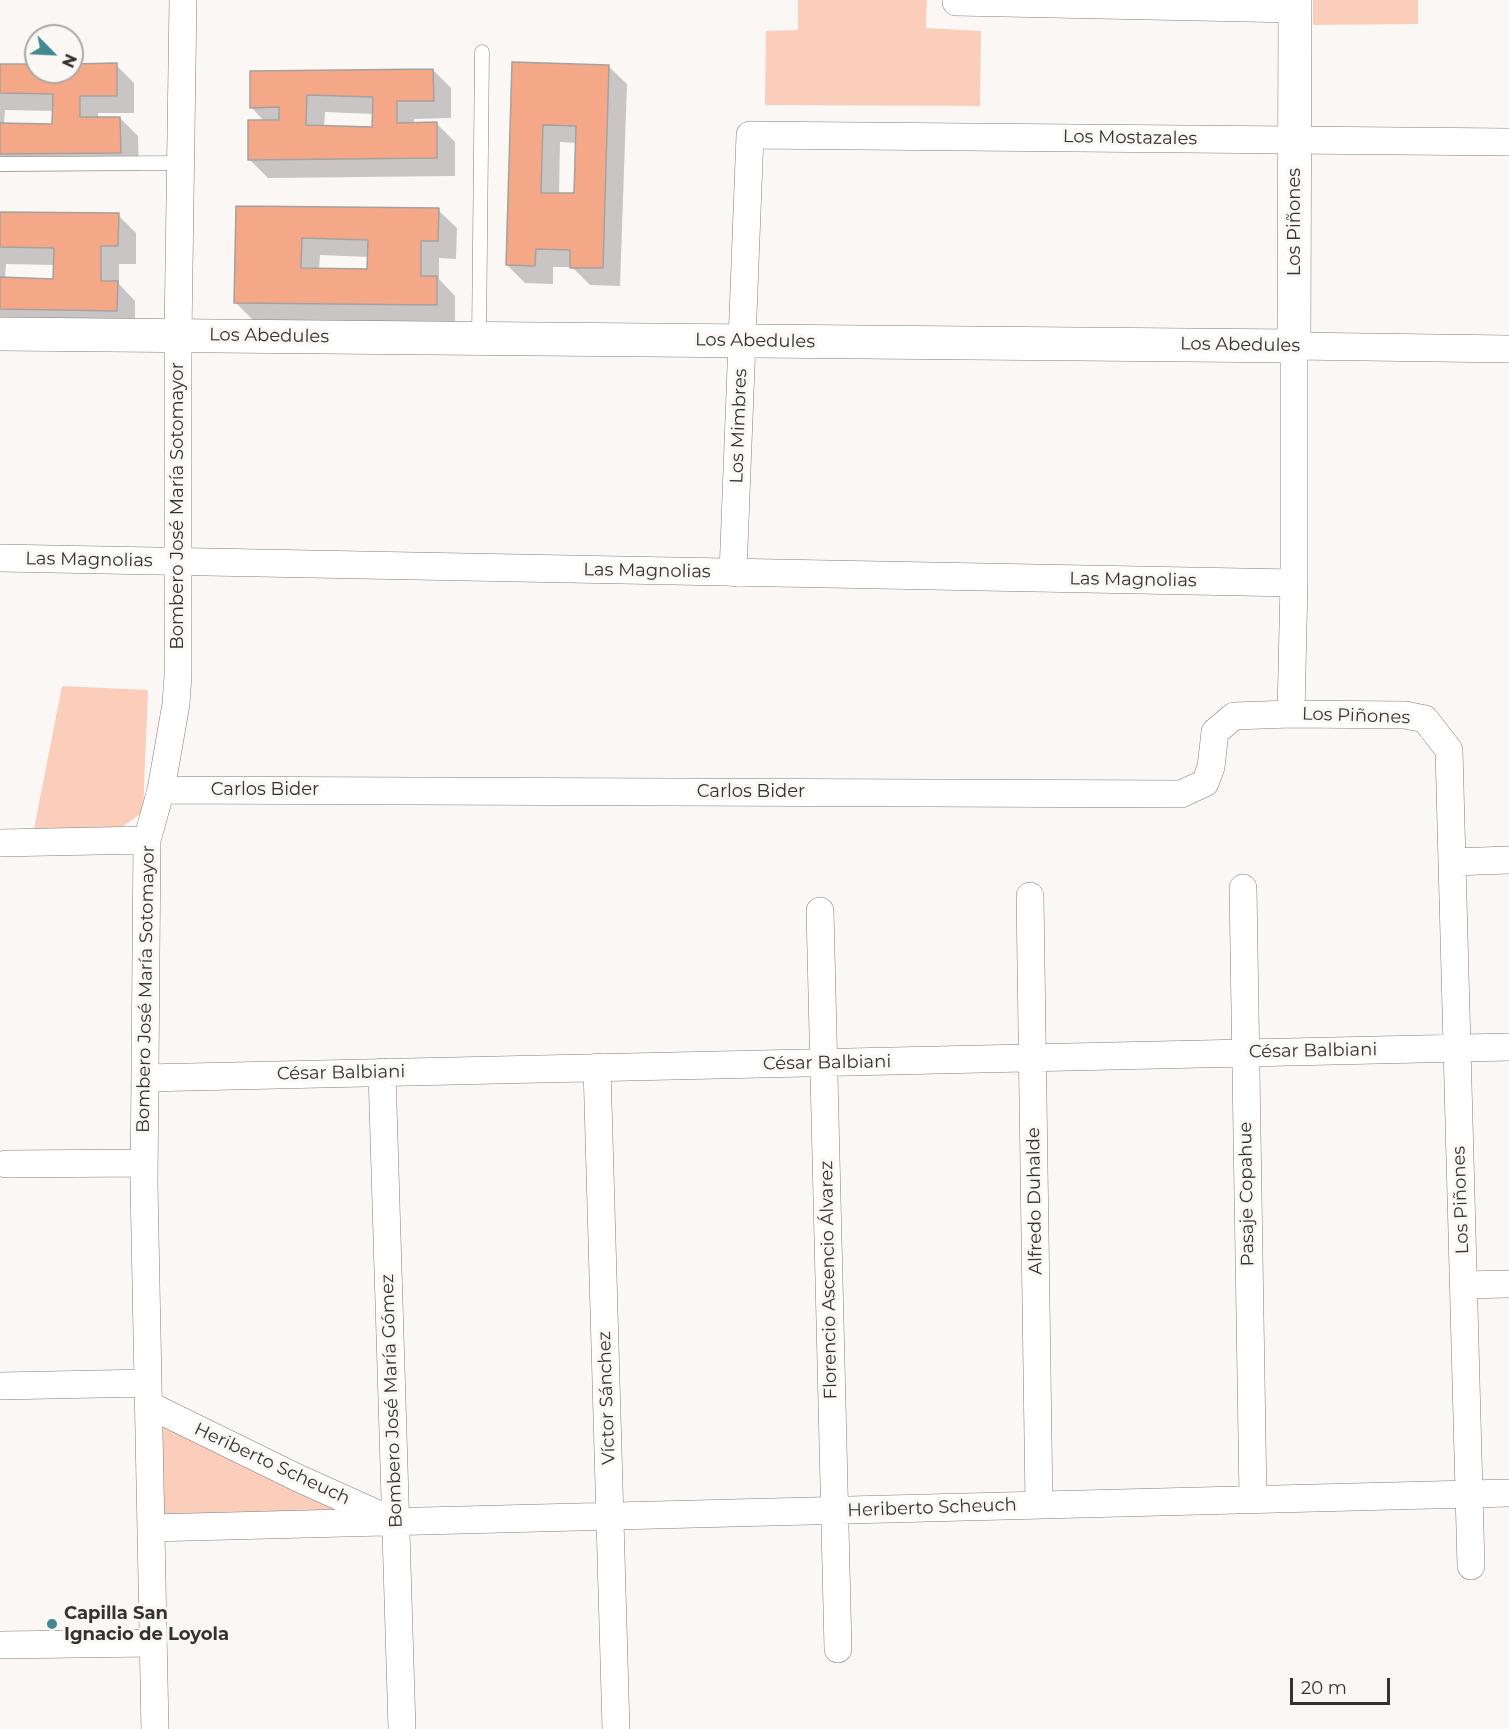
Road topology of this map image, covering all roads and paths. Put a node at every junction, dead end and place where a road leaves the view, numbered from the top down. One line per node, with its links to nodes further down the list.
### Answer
1 (183, 0): 8 (street, Bombero José María Sotomayor)
2 (956, 1): 3 (street)
3 (1295, 5): 6 (street, Los Piñones)
4 (482, 52): 12 (lane)
5 (750, 135): 6 (street, Los Mostazales); 13 (street, Los Mimbres)
6 (1295, 140): 7 (street, Los Mostazales); 14 (street, Los Piñones)
7 (1509, 142)
8 (181, 163): 9 (lane); 11 (street, Bombero José María Sotomayor)
9 (0, 164)
10 (0, 334): 11 (street, Los Abedules)
11 (178, 335): 12 (street, Los Abedules); 17 (street, Bombero José María Sotomayor)
12 (479, 338): 13 (street, Los Abedules)
13 (742, 341): 14 (street, Los Abedules); 18 (street, Los Mimbres)
14 (1294, 346): 15 (street, Los Abedules); 19 (street, Los Piñones)
15 (1509, 349)
16 (0, 558): 17 (street, Las Magnolias)
17 (180, 561): 18 (street, Las Magnolias); 21 (street, Bombero José María Sotomayor)
18 (733, 573): 19 (street, Las Magnolias)
19 (1294, 583): 20 (street, Los Piñones)
20 (1291, 714): 21 (street, Carlos Bider); 25 (street, Los Piñones)
21 (160, 789): 22 (street, Bombero José María Sotomayor)
22 (147, 840): 23 (street); 36 (street, Bombero José María Sotomayor)
23 (0, 843)
24 (1509, 860): 25 (street)
25 (1452, 862): 30 (street, Los Piñones)
26 (1243, 888): 31 (street, Pasaje Copahue)
27 (1030, 896): 32 (street, Alfredo Duhalde)
28 (820, 911): 33 (street, Florencio Ascencio Álvarez)
29 (1509, 1047): 30 (street, César Balbiani)
30 (1457, 1048): 31 (street, César Balbiani); 40 (street, Los Piñones)
31 (1245, 1053): 32 (street, César Balbiani); 45 (street, Pasaje Copahue)
32 (1033, 1058): 33 (street, César Balbiani); 46 (street, Alfredo Duhalde)
33 (824, 1063): 34 (street, César Balbiani); 47 (street, Florencio Ascencio Álvarez)
34 (597, 1067): 35 (street, César Balbiani); 48 (street, Víctor Sánchez)
35 (382, 1072): 36 (street, César Balbiani); 49 (street, Bombero José María Gómez)
36 (145, 1078): 37 (street, Bombero José María Sotomayor)
37 (144, 1163): 38 (street); 42 (street, Bombero José María Sotomayor)
38 (6, 1164)
39 (1509, 1284): 40 (street)
40 (1463, 1285): 44 (street, Los Piñones)
41 (0, 1386): 42 (street, Heriberto Scheuch)
42 (148, 1394): 49 (street, Heriberto Scheuch); 50 (street, Bombero José María Sotomayor)
43 (1509, 1493): 44 (street, Heriberto Scheuch)
44 (1469, 1494): 45 (street, Heriberto Scheuch); 51 (street, Los Piñones)
45 (1252, 1499): 46 (street, Heriberto Scheuch)
46 (1039, 1505): 47 (street, Heriberto Scheuch)
47 (834, 1510): 48 (street, Heriberto Scheuch); 54 (street, Florencio Ascencio Álvarez)
48 (610, 1516): 49 (street, Heriberto Scheuch); 57 (street, Víctor Sánchez)
49 (395, 1522): 50 (street, Heriberto Scheuch); 56 (street, Bombero José María Gómez)
50 (151, 1528): 52 (street, Bombero José María Sotomayor)
51 (1471, 1566)
52 (153, 1643): 53 (street); 55 (street, Bombero José María Sotomayor)
53 (0, 1645)
54 (838, 1649)
55 (155, 1729)
56 (402, 1729)
57 (616, 1729)

